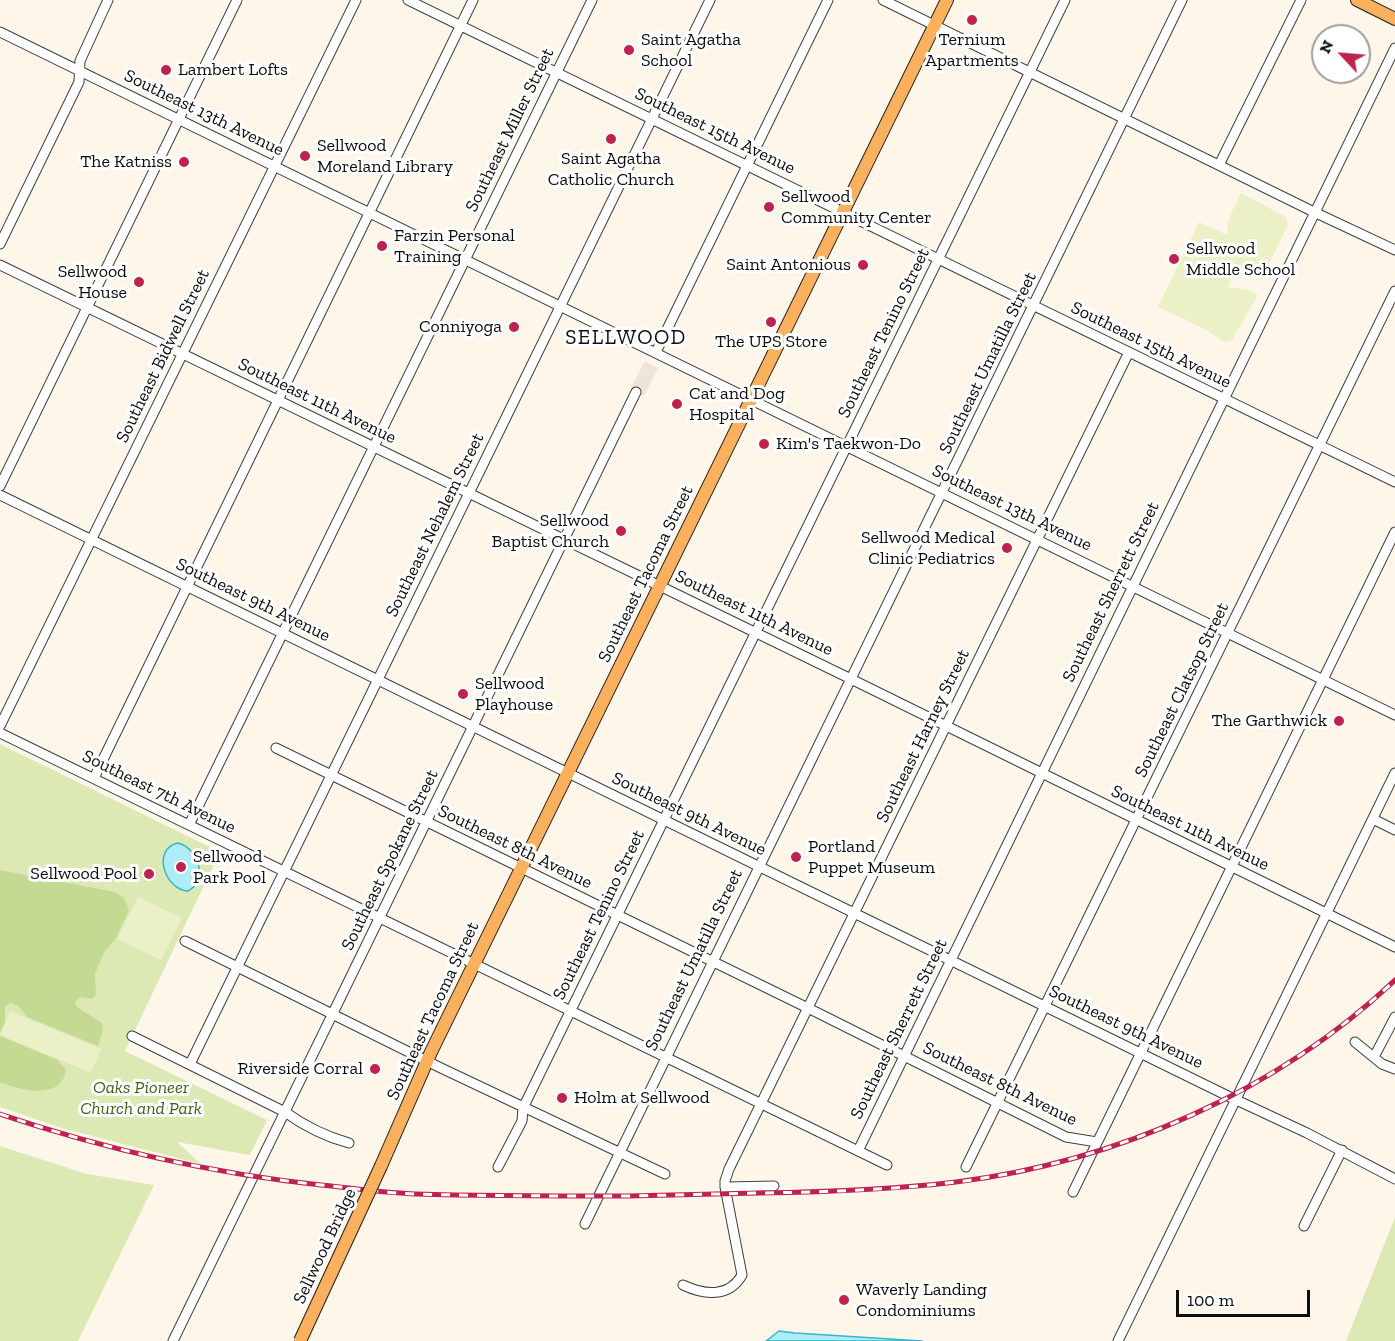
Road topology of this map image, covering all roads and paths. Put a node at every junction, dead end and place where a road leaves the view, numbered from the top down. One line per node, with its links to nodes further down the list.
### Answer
1 (108, 0): 20 (street)
2 (237, 0): 24 (street)
3 (356, 0): 27 (street, Southeast Bidwell Street)
4 (408, 0): 17 (street, Southeast 15th Avenue)
5 (473, 0): 17 (street)
6 (592, 0): 22 (street, Southeast Miller Street)
7 (710, 0): 25 (street, Southeast Nehalem Street)
8 (828, 0): 28 (street)
9 (883, 0): 16 (street)
10 (947, 0): 16 (main road, Southeast Tacoma Street)
11 (1065, 0): 21 (street, Southeast Tenino Street)
12 (1182, 0): 23 (street, Southeast Umatilla Street)
13 (1301, 0): 26 (street)
14 (1357, 0): 15 (main road)
15 (1395, 19)
16 (935, 25): 21 (street); 29 (main road, Southeast Tacoma Street)
17 (460, 26): 22 (street, Southeast 15th Avenue); 31 (street)
18 (0, 32): 20 (street, Southeast 13th Avenue)
19 (1395, 48): 30 (street, Southeast Sherrett Street)
20 (79, 70): 24 (street, Southeast 13th Avenue); 32 (street)
21 (1030, 71): 23 (street); 35 (street, Southeast Tenino Street)
22 (556, 72): 25 (street, Southeast 15th Avenue); 34 (street, Southeast Miller Street)
23 (1124, 118): 26 (street); 39 (street, Southeast Umatilla Street)
24 (179, 119): 27 (street, Southeast 13th Avenue); 40 (street)
25 (652, 119): 28 (street, Southeast 15th Avenue); 38 (street, Southeast Nehalem Street)
26 (1219, 165): 30 (street)
27 (275, 166): 31 (street, Southeast 13th Avenue); 43 (street, Southeast Bidwell Street)
28 (747, 166): 29 (street, Southeast 15th Avenue); 41 (street)
29 (842, 212): 35 (street, Southeast 15th Avenue); 46 (main road, Southeast Tacoma Street)
30 (1314, 212): 33 (street); 45 (street, Southeast Sherrett Street)
31 (370, 213): 34 (street, Southeast 13th Avenue); 47 (street)
32 (0, 244)
33 (1395, 250)
34 (466, 259): 38 (street, Southeast 13th Avenue); 50 (street, Southeast Miller Street)
35 (938, 259): 39 (street, Southeast 15th Avenue); 49 (street, Southeast Tenino Street)
36 (0, 265): 40 (street, Southeast 11th Avenue)
37 (1395, 291): 48 (street, Southeast Clatsop Street)
38 (560, 306): 41 (street, Southeast 13th Avenue); 54 (street, Southeast Nehalem Street)
39 (1034, 306): 42 (street, Southeast 15th Avenue); 53 (street, Southeast Umatilla Street)
40 (88, 308): 43 (street, Southeast 11th Avenue); 52 (street)
41 (656, 352): 46 (street, Southeast 13th Avenue)
42 (1129, 352): 45 (street, Southeast 15th Avenue); 57 (street, Southeast Harney Street)
43 (182, 354): 47 (street, Southeast 11th Avenue); 58 (street, Southeast Bidwell Street)
44 (636, 393): 59 (street, Southeast Spokane Street)
45 (1224, 398): 48 (street, Southeast 15th Avenue); 60 (street, Southeast Sherrett Street)
46 (752, 399): 49 (street, Southeast 13th Avenue); 62 (main road, Southeast Tacoma Street)
47 (278, 400): 50 (street, Southeast 11th Avenue); 61 (street)
48 (1319, 445): 51 (street, Southeast 15th Avenue); 65 (street, Southeast Clatsop Street)
49 (847, 446): 53 (street, Southeast 13th Avenue); 64 (street, Southeast Tenino Street)
50 (373, 448): 54 (street, Southeast 11th Avenue); 63 (street, Southeast Miller Street)
51 (1395, 482)
52 (0, 486)
53 (943, 493): 57 (street, Southeast 13th Avenue); 66 (street, Southeast Umatilla Street)
54 (469, 494): 59 (street, Southeast 11th Avenue); 68 (street, Southeast Nehalem Street)
55 (0, 495): 58 (street, Southeast 9th Avenue)
56 (1395, 532): 67 (street)
57 (1037, 538): 60 (street, Southeast 13th Avenue); 71 (street, Southeast Harney Street)
58 (91, 540): 61 (street, Southeast 9th Avenue); 70 (street, Southeast Bidwell Street)
59 (564, 540): 62 (street, Southeast 11th Avenue); 72 (street, Southeast Spokane Street)
60 (1132, 585): 65 (street, Southeast 13th Avenue); 77 (street, Southeast Sherrett Street)
61 (187, 586): 63 (street, Southeast 9th Avenue); 79 (street)
62 (659, 586): 64 (street, Southeast 11th Avenue); 75 (main road, Southeast Tacoma Street)
63 (282, 633): 68 (street, Southeast 9th Avenue); 84 (street, Southeast Miller Street)
64 (756, 633): 66 (street, Southeast 11th Avenue); 81 (street, Southeast Tenino Street)
65 (1228, 633): 67 (street, Southeast 13th Avenue); 82 (street, Southeast Clatsop Street)
66 (851, 679): 71 (street, Southeast 11th Avenue); 86 (street, Southeast Umatilla Street)
67 (1324, 679): 69 (street, Southeast 13th Avenue); 87 (street)
68 (378, 680): 72 (street, Southeast 9th Avenue); 78 (street, Southeast Nehalem Street)
69 (1395, 715)
70 (0, 726)
71 (946, 726): 77 (street, Southeast 11th Avenue); 90 (street, Southeast Harney Street)
72 (472, 727): 75 (street, Southeast 9th Avenue); 83 (street, Southeast Spokane Street)
73 (0, 733): 79 (street, Southeast 7th Avenue)
74 (276, 748): 78 (street, Southeast 8th Avenue)
75 (568, 772): 81 (street, Southeast 9th Avenue); 88 (main road, Southeast Tacoma Street)
76 (1395, 773): 80 (street)
77 (1042, 774): 82 (street, Southeast 11th Avenue); 96 (street, Southeast Sherrett Street)
78 (332, 776): 83 (street, Southeast 8th Avenue); 89 (street, Southeast Nehalem Street)
79 (94, 778): 84 (street, Southeast 7th Avenue)
80 (1373, 819): 85 (street); 91 (street)
81 (664, 820): 86 (street, Southeast 9th Avenue); 92 (street, Southeast Tenino Street)
82 (1137, 820): 87 (street, Southeast 11th Avenue); 100 (street, Southeast Clatsop Street)
83 (426, 822): 88 (street, Southeast 8th Avenue); 93 (street, Southeast Spokane Street)
84 (189, 825): 89 (street, Southeast 7th Avenue)
85 (1395, 830)
86 (759, 867): 90 (street, Southeast 9th Avenue); 97 (street, Southeast Umatilla Street)
87 (1232, 867): 91 (street, Southeast 11th Avenue); 107 (street)
88 (521, 868): 92 (street, Southeast 8th Avenue); 98 (main road, Southeast Tacoma Street)
89 (284, 871): 93 (street, Southeast 7th Avenue); 99 (street, Southeast Nehalem Street)
90 (855, 913): 96 (street, Southeast 9th Avenue); 101 (street, Southeast Harney Street)
91 (1326, 913): 95 (street, Southeast 11th Avenue); 114 (street)
92 (618, 915): 97 (street, Southeast 8th Avenue); 102 (street, Southeast Tenino Street)
93 (380, 918): 98 (street, Southeast 7th Avenue); 103 (street, Southeast Spokane Street)
94 (185, 941): 99 (street)
95 (1395, 947)
96 (950, 960): 100 (street, Southeast 9th Avenue); 108 (street, Southeast Sherrett Street)
97 (712, 961): 101 (street, Southeast 8th Avenue); 109 (street, Southeast Umatilla Street)
98 (475, 963): 102 (street, Southeast 7th Avenue); 111 (main road, Southeast Tacoma Street)
99 (238, 967): 103 (street); 112 (street, Southeast Nehalem Street)
100 (1046, 1006): 107 (street, Southeast 9th Avenue); 115 (street, Southeast Clatsop Street)
101 (809, 1008): 108 (street, Southeast 8th Avenue); 116 (street, Southeast Harney Street)
102 (571, 1011): 109 (street, Southeast 7th Avenue); 117 (street, Southeast Tenino Street)
103 (333, 1014): 111 (street); 118 (street, Southeast Spokane Street)
104 (1395, 1017): 110 (street)
105 (132, 1036): 112 (street)
106 (1355, 1042): 110 (street)
107 (1141, 1053): 114 (street, Southeast 9th Avenue); 119 (street)
108 (904, 1055): 115 (street, Southeast 8th Avenue); 122 (street, Southeast Sherrett Street)
109 (665, 1057): 116 (street, Southeast 7th Avenue); 123 (street, Southeast Umatilla Street)
110 (1374, 1057): 113 (street)
111 (426, 1062): 117 (street); 125 (main road, Southeast Tacoma Street)
112 (190, 1064): 118 (street)
113 (1395, 1069)
114 (1236, 1100): 121 (street, Southeast 9th Avenue); 138 (street)
115 (999, 1102): 119 (street, Southeast 8th Avenue); 127 (street, Southeast Clatsop Street)
116 (762, 1104): 122 (street, Southeast 7th Avenue); 131 (street, Southeast Harney Street)
117 (523, 1108): 123 (street); 126 (street, Southeast Tenino Street)
118 (285, 1112): 120 (street); 136 (street, Southeast Spokane Street)
119 (1097, 1142): 132 (street)
120 (349, 1143)
121 (1342, 1150): 129 (street, Southeast 9th Avenue); 134 (street)
122 (858, 1151): 124 (street, Southeast 7th Avenue)
123 (619, 1153): 128 (street); 133 (street, Southeast Umatilla Street)
124 (887, 1165)
125 (381, 1166): 137 (main road, Sellwood Bridge, bridge)
126 (498, 1167)
127 (966, 1167)
128 (665, 1174)
129 (1395, 1179)
130 (774, 1186): 131 (street)
131 (726, 1187): 135 (street, Southeast Harney Street)
132 (1073, 1192)
133 (585, 1224)
134 (1304, 1226)
135 (682, 1285)
136 (173, 1341)
137 (300, 1341)
138 (1118, 1341)

